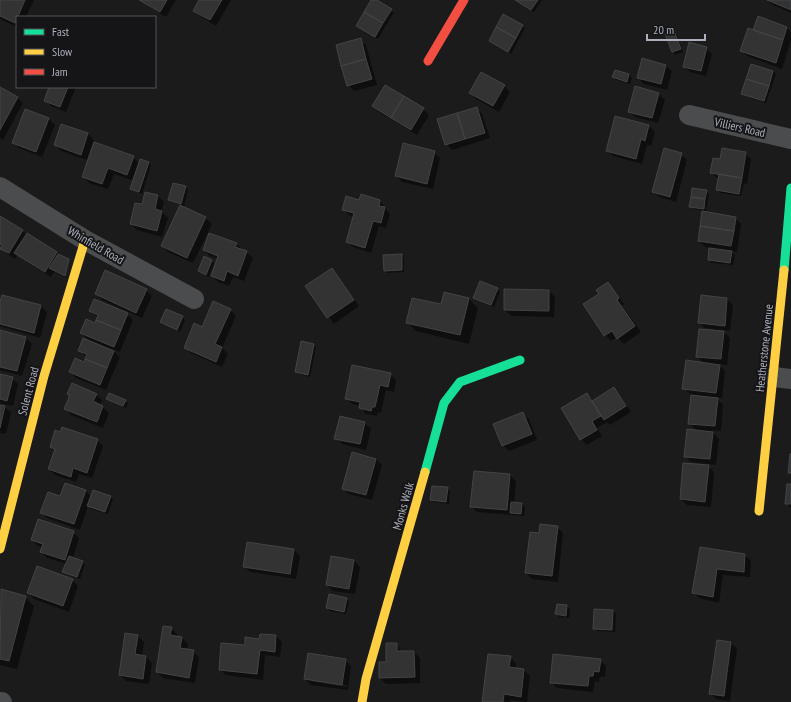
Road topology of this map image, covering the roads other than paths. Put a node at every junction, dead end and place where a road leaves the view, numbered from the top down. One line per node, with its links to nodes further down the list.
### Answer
1 (464, 0): 2 (street)
2 (428, 61)
3 (689, 115): 4 (street, Villiers Road)
4 (791, 139)
5 (0, 188): 7 (street, Whinfield Road)
6 (791, 188): 10 (street, Heatherstone Avenue)
7 (85, 240): 8 (street, Whinfield Road); 12 (street, Solent Road)
8 (194, 300)
9 (520, 360): 13 (street, Monks Walk)
10 (783, 378): 11 (street, Heatherstone Avenue)
11 (758, 511)
12 (0, 549)
13 (362, 702)

